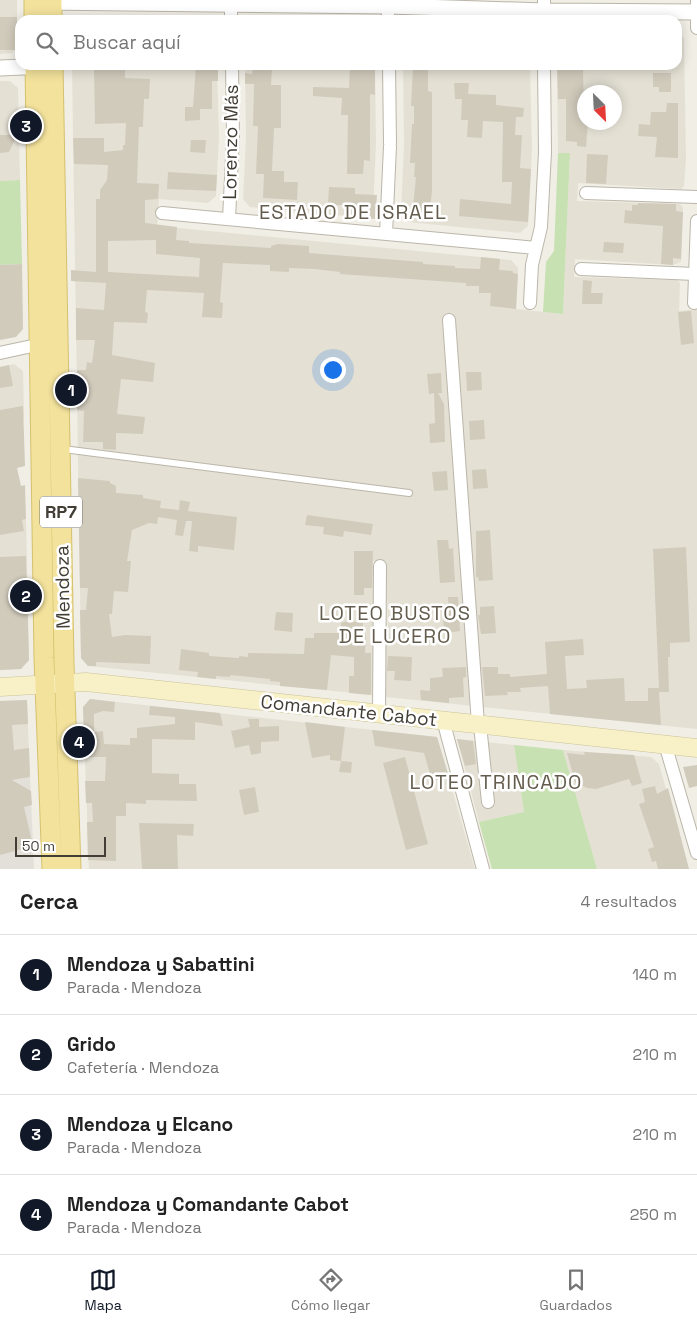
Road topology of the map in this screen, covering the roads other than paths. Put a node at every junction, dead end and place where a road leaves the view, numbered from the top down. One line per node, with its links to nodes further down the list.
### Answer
1 (697, 0): 6 (street)
2 (231, 2): 3 (street); 4 (street); 7 (street)
3 (43, 7)
4 (388, 9): 5 (street)
5 (544, 10): 6 (street)
6 (697, 12): 8 (street)
7 (231, 15)
8 (697, 28)
9 (15, 67): 10 (street)
10 (0, 68)
11 (44, 70): 27 (main road, Mendoza / RP7)
12 (232, 70): 18 (street, Lorenzo Más)
13 (389, 70): 20 (street)
14 (544, 70): 21 (street)
15 (586, 193): 16 (street)
16 (697, 197)
17 (162, 212): 18 (street)
18 (228, 219): 20 (street)
19 (697, 221): 23 (street)
20 (386, 234): 21 (street)
21 (536, 248): 24 (street)
22 (581, 269): 23 (street)
23 (695, 274): 25 (street)
24 (530, 303)
25 (694, 303)
26 (449, 320): 37 (street)
27 (49, 342): 28 (street); 29 (main road, Mendoza / RP7); 32 (main road, Mendoza / RP7)
28 (0, 353)
29 (60, 449): 30 (lane); 33 (main road, Mendoza / RP7)
30 (409, 493)
31 (380, 566): 35 (street)
32 (45, 684): 33 (main road, Comandante Cabot); 34 (main road, Comandante Cabot); 42 (main road, Mendoza / RP7)
33 (64, 684): 35 (main road, Comandante Cabot); 43 (main road, Mendoza / RP7)
34 (0, 687)
35 (379, 714): 36 (main road, Comandante Cabot)
36 (443, 720): 37 (main road, Comandante Cabot); 44 (street)
37 (479, 724): 38 (main road, Comandante Cabot); 40 (street)
38 (665, 744): 39 (main road, Comandante Cabot); 41 (street)
39 (697, 748)
40 (488, 802)
41 (697, 853)
42 (52, 869)
43 (71, 869)
44 (483, 869)

